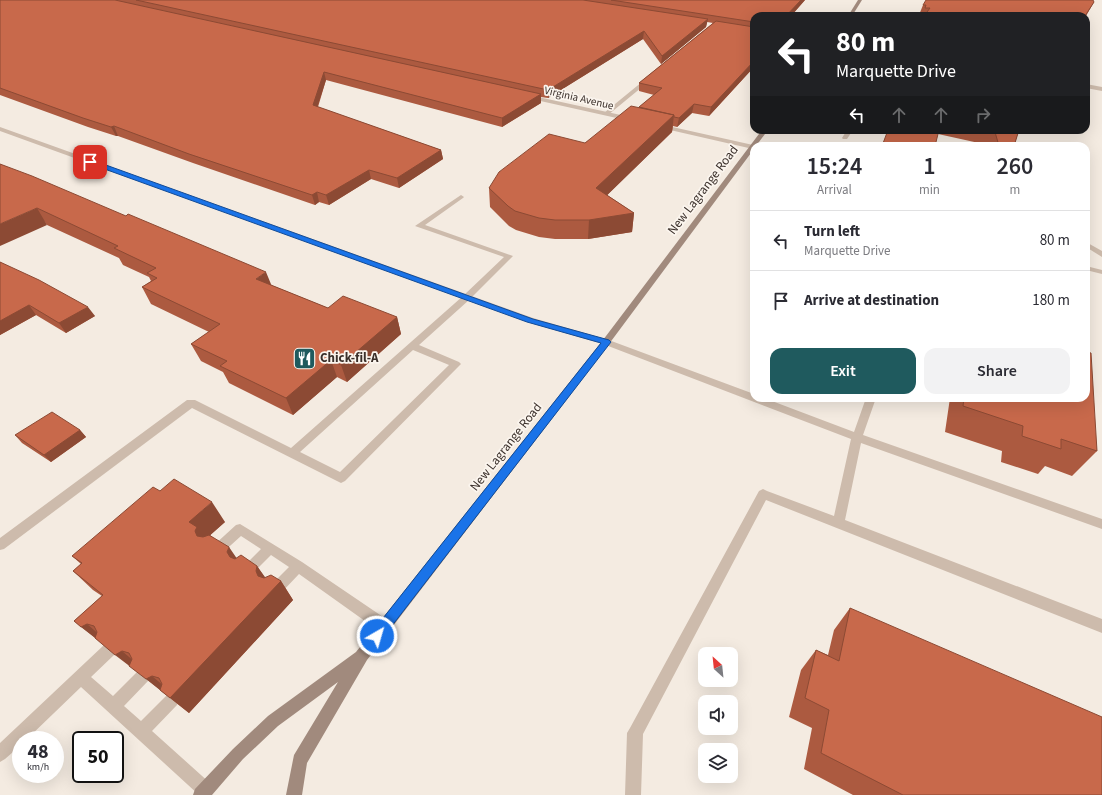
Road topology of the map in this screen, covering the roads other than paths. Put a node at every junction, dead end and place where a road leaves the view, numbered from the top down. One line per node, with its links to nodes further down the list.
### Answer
1 (860, 0): 2 (main road)
2 (852, 12)
3 (653, 75): 7 (street)
4 (1090, 87): 5 (street)
5 (1102, 89)
6 (520, 95): 7 (street, Virginia Avenue)
7 (606, 114): 8 (street, Virginia Avenue)
8 (637, 121)
9 (652, 124): 15 (street)
10 (0, 129): 22 (street)
11 (763, 134): 14 (main road, New Lagrange Road)
12 (848, 134): 13 (street)
13 (845, 138)
14 (757, 142)
15 (750, 146)
16 (750, 151): 23 (main road, New Lagrange Road)
17 (461, 197): 22 (street)
18 (1090, 247): 19 (street)
19 (1102, 255)
20 (1090, 269): 21 (street)
21 (1102, 272)
22 (466, 298): 23 (street); 24 (street)
23 (606, 342): 25 (street); 38 (main road, New Lagrange Road)
24 (412, 346): 29 (street); 29 (street)
25 (750, 397)
26 (765, 402): 28 (street)
27 (870, 402): 28 (street)
28 (857, 437): 30 (street); 31 (street)
29 (292, 453): 32 (street)
30 (838, 523): 39 (street); 50 (street)
31 (1102, 524)
32 (0, 545)
33 (270, 548): 34 (street); 35 (street); 36 (street)
34 (217, 550)
35 (298, 566): 37 (street); 38 (street)
36 (248, 570)
37 (276, 589)
38 (384, 626): 41 (main road, New Lagrange Road)
39 (1102, 626)
40 (109, 650): 43 (street)
41 (362, 655): 48 (main road); 49 (main road, New Lagrange Road)
42 (143, 676): 45 (street)
43 (81, 677): 45 (street); 47 (street)
44 (172, 700): 46 (street)
45 (113, 706): 46 (street)
46 (141, 732): 48 (street)
47 (0, 754)
48 (203, 793)
49 (294, 795)
50 (633, 795)

